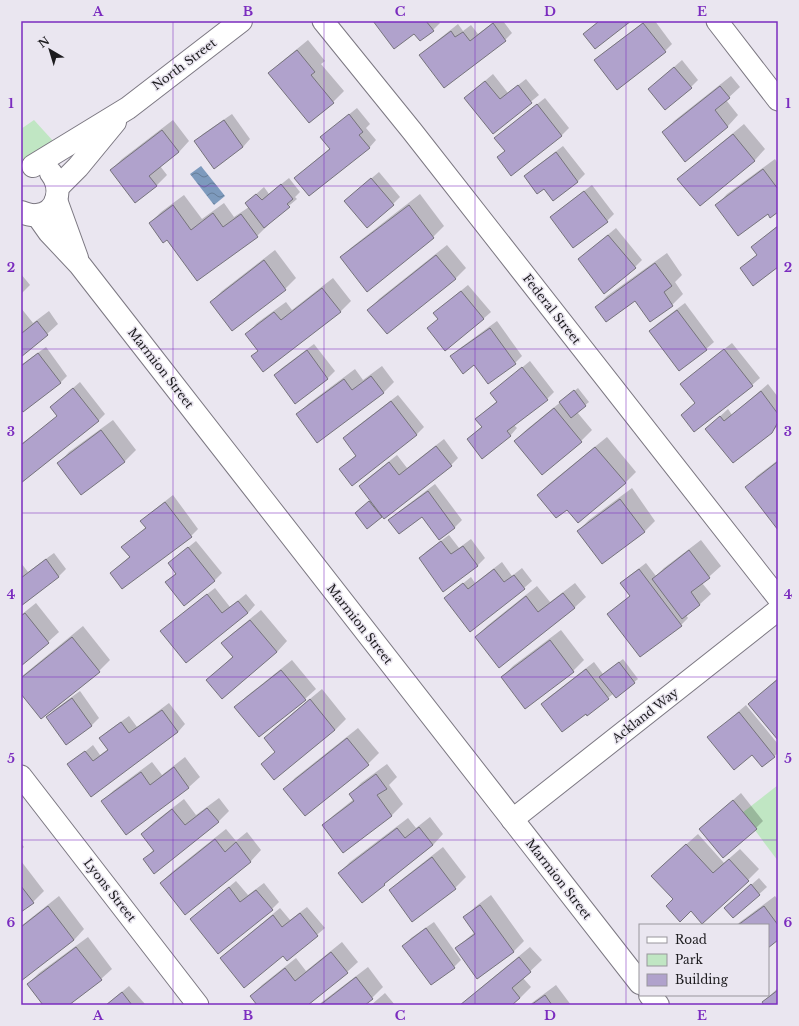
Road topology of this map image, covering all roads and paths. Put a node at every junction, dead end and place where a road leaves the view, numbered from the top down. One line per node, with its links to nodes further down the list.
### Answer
1 (241, 21): 5 (street, North Street)
2 (323, 21): 10 (street, Federal Street)
3 (716, 21): 4 (street)
4 (778, 100)
5 (128, 108): 6 (street, North Street); 7 (street, North Street)
6 (27, 167): 7 (street, Marmion Street)
7 (57, 193): 8 (street, North Street); 9 (street, Marmion Street)
8 (29, 214): 9 (street, Marmion Street)
9 (80, 265): 13 (street, Marmion Street)
10 (778, 598)
11 (778, 610): 13 (street, Ackland Way)
12 (21, 776): 16 (street, Lyons Street)
13 (512, 820): 14 (street, Marmion Street)
14 (639, 981)
15 (651, 996): 17 (street)
16 (198, 1005)
17 (658, 1005)

